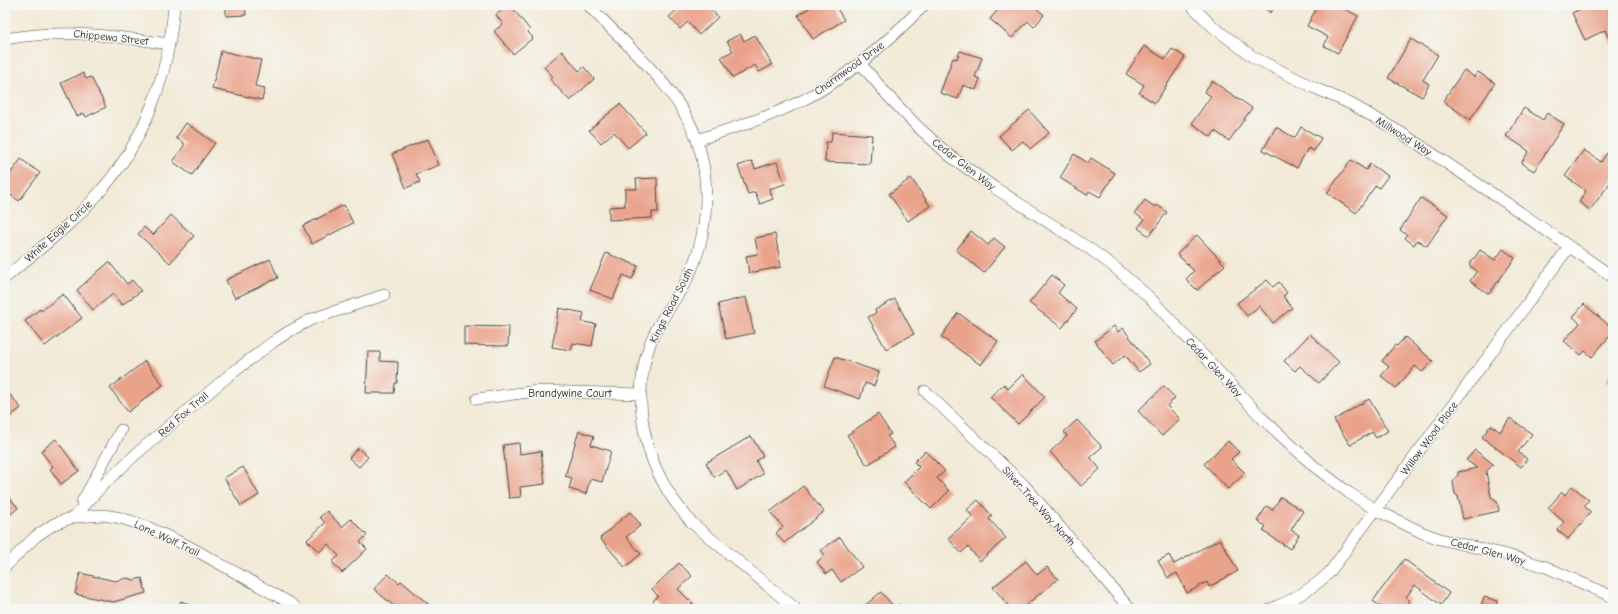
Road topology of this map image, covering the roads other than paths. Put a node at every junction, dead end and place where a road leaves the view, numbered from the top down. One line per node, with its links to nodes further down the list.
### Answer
1 (174, 5): 6 (street, White Eagle Circle)
2 (588, 5): 8 (street, Kings Road South)
3 (924, 5): 7 (street, Charmwood Drive)
4 (1191, 5): 9 (street, Millwood Way)
5 (5, 39): 6 (street, Chippewa Street)
6 (169, 44): 11 (street, White Eagle Circle)
7 (860, 63): 8 (street, Charmwood Drive); 17 (street, Cedar Glen Way)
8 (696, 140): 14 (street, Kings Road South)
9 (1569, 247): 10 (street, Millwood Way); 17 (street, Willow Wood Place)
10 (1613, 277)
11 (5, 278)
12 (384, 295): 18 (street, Red Fox Trail)
13 (925, 392): 23 (street, Silver Tree Way North)
14 (640, 394): 15 (street, Brandywine Court); 22 (street, Kings Road South)
15 (477, 399)
16 (121, 430): 18 (street)
17 (1376, 510): 20 (street, Cedar Glen Way); 24 (street, Willow Wood Place)
18 (74, 517): 19 (street, Red Fox Trail); 21 (street, Lone Wolf Trail)
19 (5, 567)
20 (1613, 597)
21 (297, 609)
22 (796, 609)
23 (1130, 609)
24 (1271, 609)

